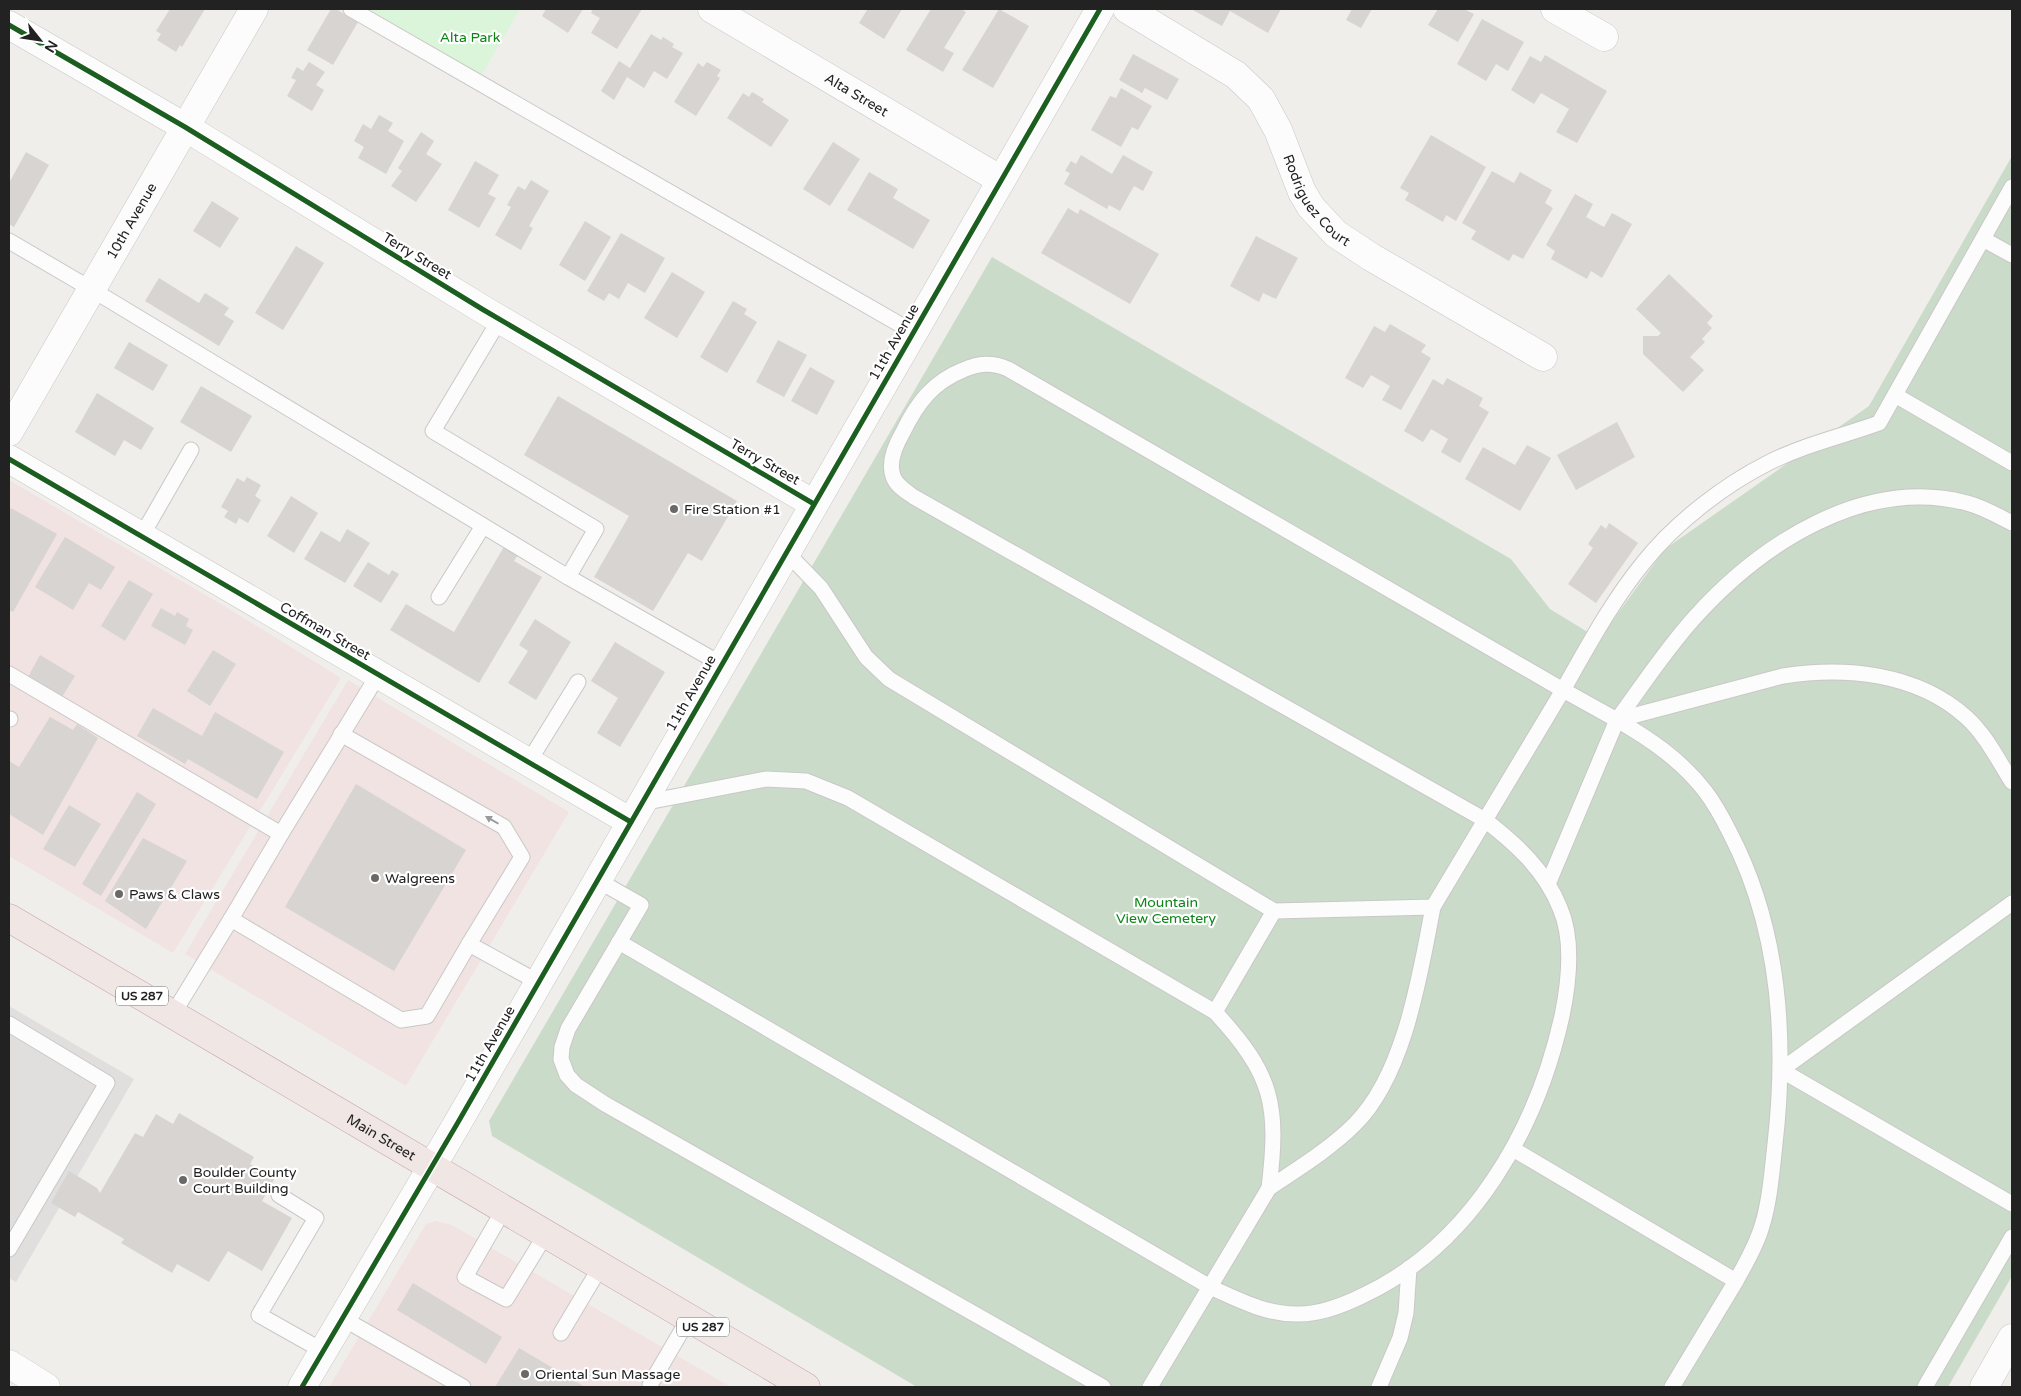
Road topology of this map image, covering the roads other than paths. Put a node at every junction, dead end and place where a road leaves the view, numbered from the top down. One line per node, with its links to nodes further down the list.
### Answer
1 (254, 9): 9 (street, 10th Avenue)
2 (351, 9): 17 (lane)
3 (712, 9): 10 (street, Alta Street)
4 (1127, 9): 18 (street, Rodriguez Court)
5 (1555, 9): 8 (street)
6 (1092, 12): 10 (street, 11th Avenue)
7 (9, 25): 9 (street, Terry Street)
8 (1604, 37)
9 (185, 127): 15 (street, 10th Avenue); 16 (street, Terry Street)
10 (1001, 180): 17 (street, 11th Avenue)
11 (2012, 186): 12 (lane)
12 (1983, 238): 14 (lane); 19 (lane)
13 (9, 241): 15 (lane)
14 (2012, 256)
15 (91, 289): 20 (street, 10th Avenue); 26 (lane)
16 (500, 319): 24 (street, Terry Street); 29 (lane)
17 (913, 332): 24 (street, 11th Avenue)
18 (1543, 357)
19 (1895, 396): 23 (lane); 35 (lane)
20 (9, 432)
21 (191, 450): 27 (lane)
22 (9, 459): 27 (street, Coffman Street)
23 (2012, 463)
24 (814, 504): 28 (street, 11th Avenue)
25 (2012, 523): 36 (lane)
26 (483, 526): 29 (lane); 30 (lane)
27 (141, 536): 33 (street, Coffman Street)
28 (786, 552): 31 (street, 11th Avenue); 47 (lane)
29 (568, 577): 31 (lane)
30 (439, 597)
31 (721, 664): 40 (street, 11th Avenue)
32 (9, 674): 42 (lane)
33 (378, 675): 37 (lane); 38 (street, Coffman Street)
34 (578, 682): 38 (lane)
35 (1564, 690): 36 (lane); 41 (lane); 41 (lane)
36 (1617, 720): 39 (lane); 44 (lane); 56 (lane)
37 (341, 734): 42 (lane); 51 (lane, one-way to 37)
38 (528, 762): 40 (street, Coffman Street)
39 (2012, 782)
40 (636, 813): 43 (street, 11th Avenue); 53 (lane)
41 (1485, 820): 44 (lane); 46 (lane)
42 (281, 834): 49 (lane)
43 (597, 880): 50 (lane); 52 (street, 11th Avenue)
44 (1548, 884): 57 (lane)
45 (2012, 903): 56 (lane)
46 (1433, 907): 47 (lane); 59 (lane)
47 (1274, 911): 53 (lane)
48 (9, 918): 54 (highway, Main Street / US 287)
49 (232, 919): 51 (lane); 54 (lane)
50 (619, 942): 69 (lane); 81 (lane)
51 (469, 944): 52 (lane)
52 (538, 982): 58 (street, 11th Avenue)
53 (1214, 1012): 59 (lane)
54 (173, 1014): 58 (highway, Main Street / US 287)
55 (9, 1024): 65 (lane)
56 (1781, 1070): 61 (lane); 68 (lane)
57 (1513, 1149): 67 (lane); 68 (lane)
58 (432, 1166): 62 (highway, Main Street / US 287); 70 (street, 11th Avenue)
59 (1269, 1188): 69 (lane)
60 (279, 1195): 74 (lane)
61 (2012, 1204)
62 (504, 1209): 63 (highway, Main Street / US 287); 63 (lane)
63 (546, 1234): 66 (highway, Main Street / US 287)
64 (2012, 1237): 85 (lane)
65 (9, 1249)
66 (601, 1266): 71 (highway, Main Street / US 287); 72 (lane)
67 (1409, 1268): 69 (lane); 83 (lane)
68 (1736, 1281): 84 (lane)
69 (1210, 1287): 82 (lane)
70 (342, 1318): 74 (street, 11th Avenue); 80 (lane)
71 (689, 1318): 76 (lane); 77 (highway, Main Street / US 287)
72 (561, 1333)
73 (2012, 1338): 86 (street)
74 (323, 1351): 79 (street, 11th Avenue)
75 (9, 1364): 78 (street)
76 (650, 1385)
77 (796, 1385)
78 (46, 1387)
79 (302, 1387)
80 (463, 1387)
81 (1103, 1387)
82 (1150, 1387)
83 (1378, 1387)
84 (1672, 1387)
85 (1925, 1387)
86 (1984, 1387)

